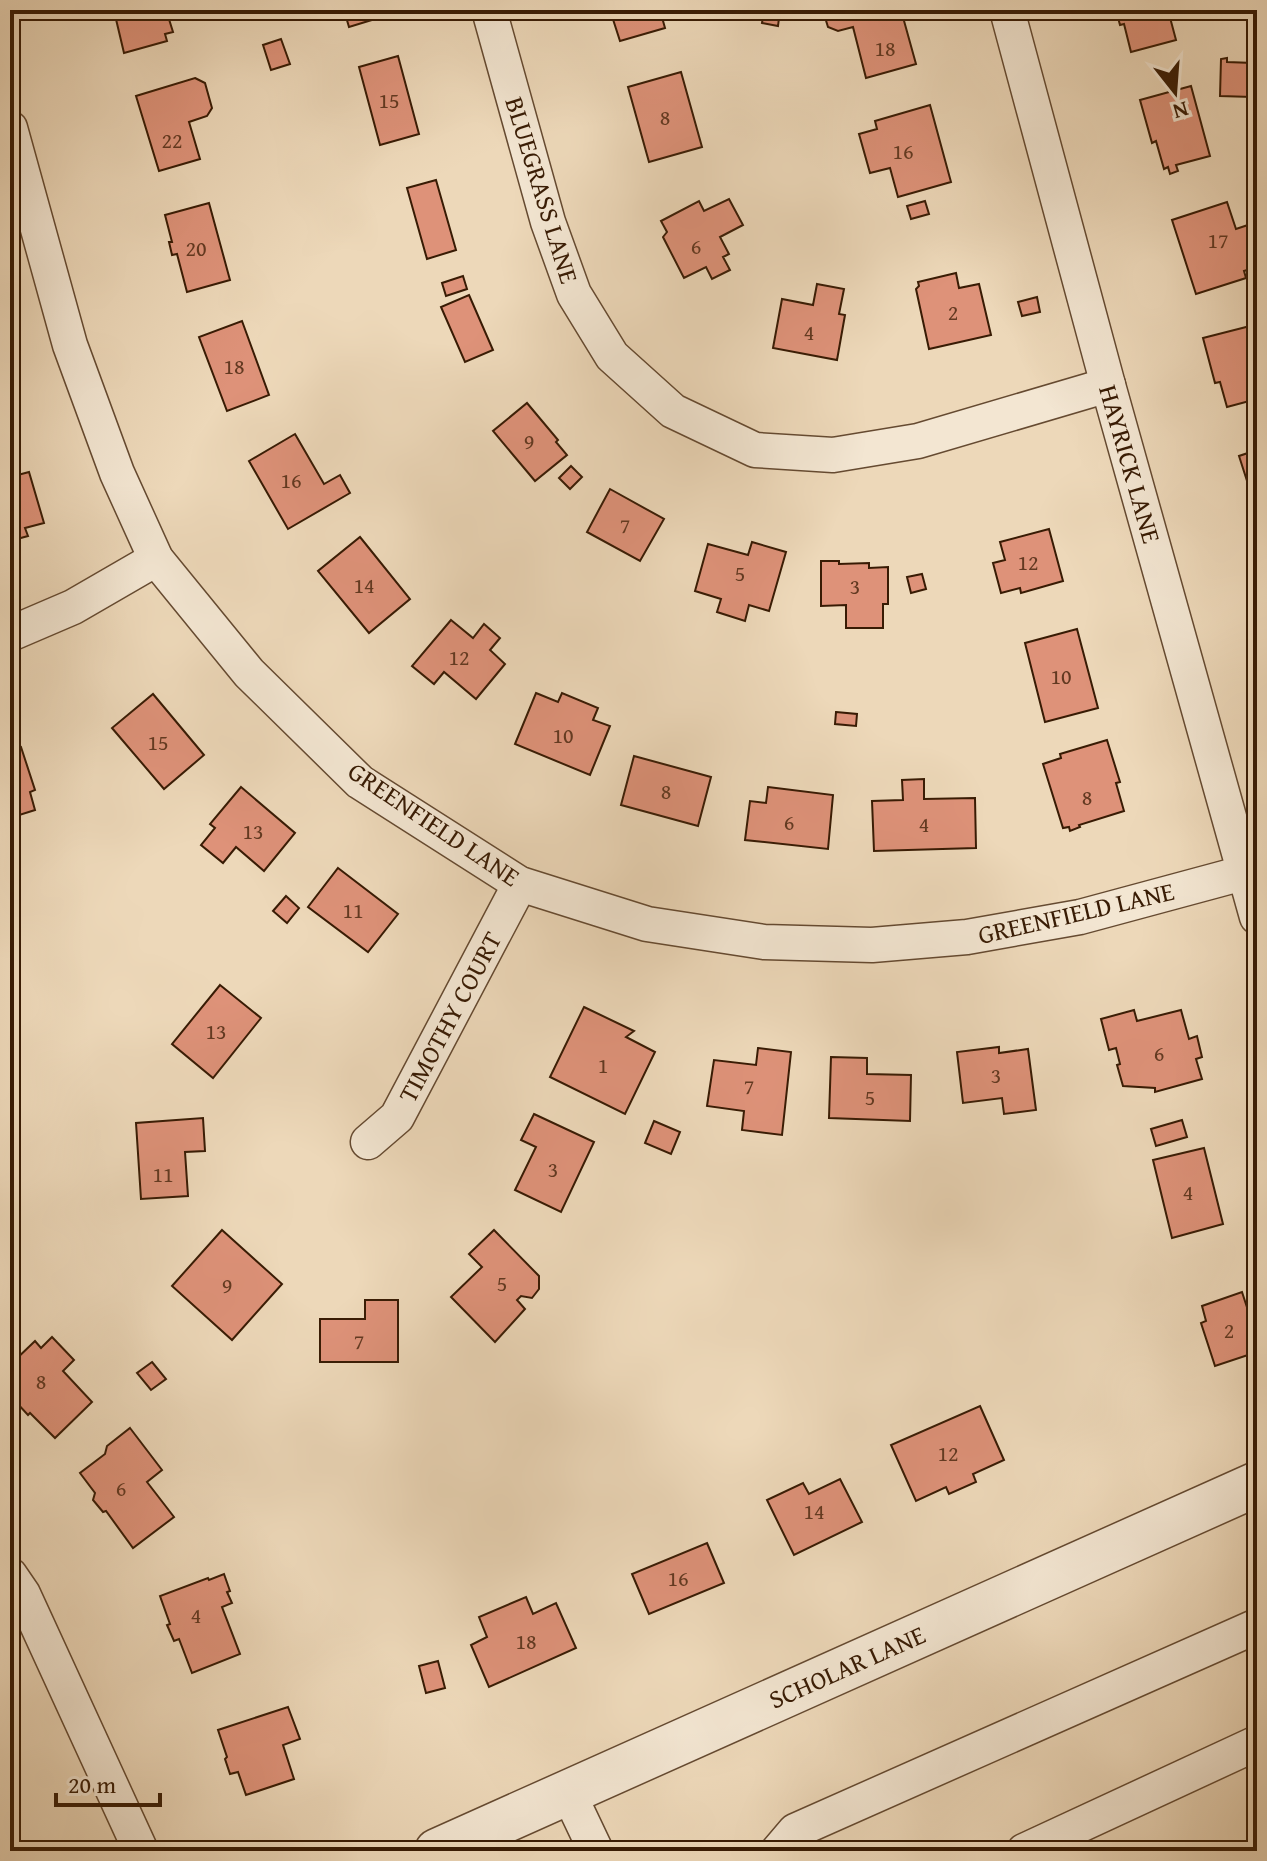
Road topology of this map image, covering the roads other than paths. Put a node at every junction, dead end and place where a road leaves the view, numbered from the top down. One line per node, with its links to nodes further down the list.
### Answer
1 (489, 10): 4 (street, BLUEGRASS LANE)
2 (1007, 10): 4 (street, HAYRICK LANE)
3 (10, 128): 5 (street, GREENFIELD LANE)
4 (1108, 385): 7 (street, HAYRICK LANE)
5 (156, 559): 6 (street); 8 (street, GREENFIELD LANE)
6 (10, 634)
7 (1243, 873): 8 (street, GREENFIELD LANE); 9 (street, HAYRICK LANE)
8 (520, 884): 10 (street, TIMOTHY COURT)
9 (1257, 917)
10 (368, 1142)
11 (1257, 1484): 15 (street, SCHOLAR LANE)
12 (10, 1575): 17 (street)
13 (1257, 1626): 16 (street)
14 (1257, 1743): 20 (street)
15 (568, 1792): 18 (street, SCHOLAR LANE); 19 (street)
16 (791, 1849)
17 (141, 1851)
18 (437, 1851)
19 (596, 1851)
20 (1024, 1851)

